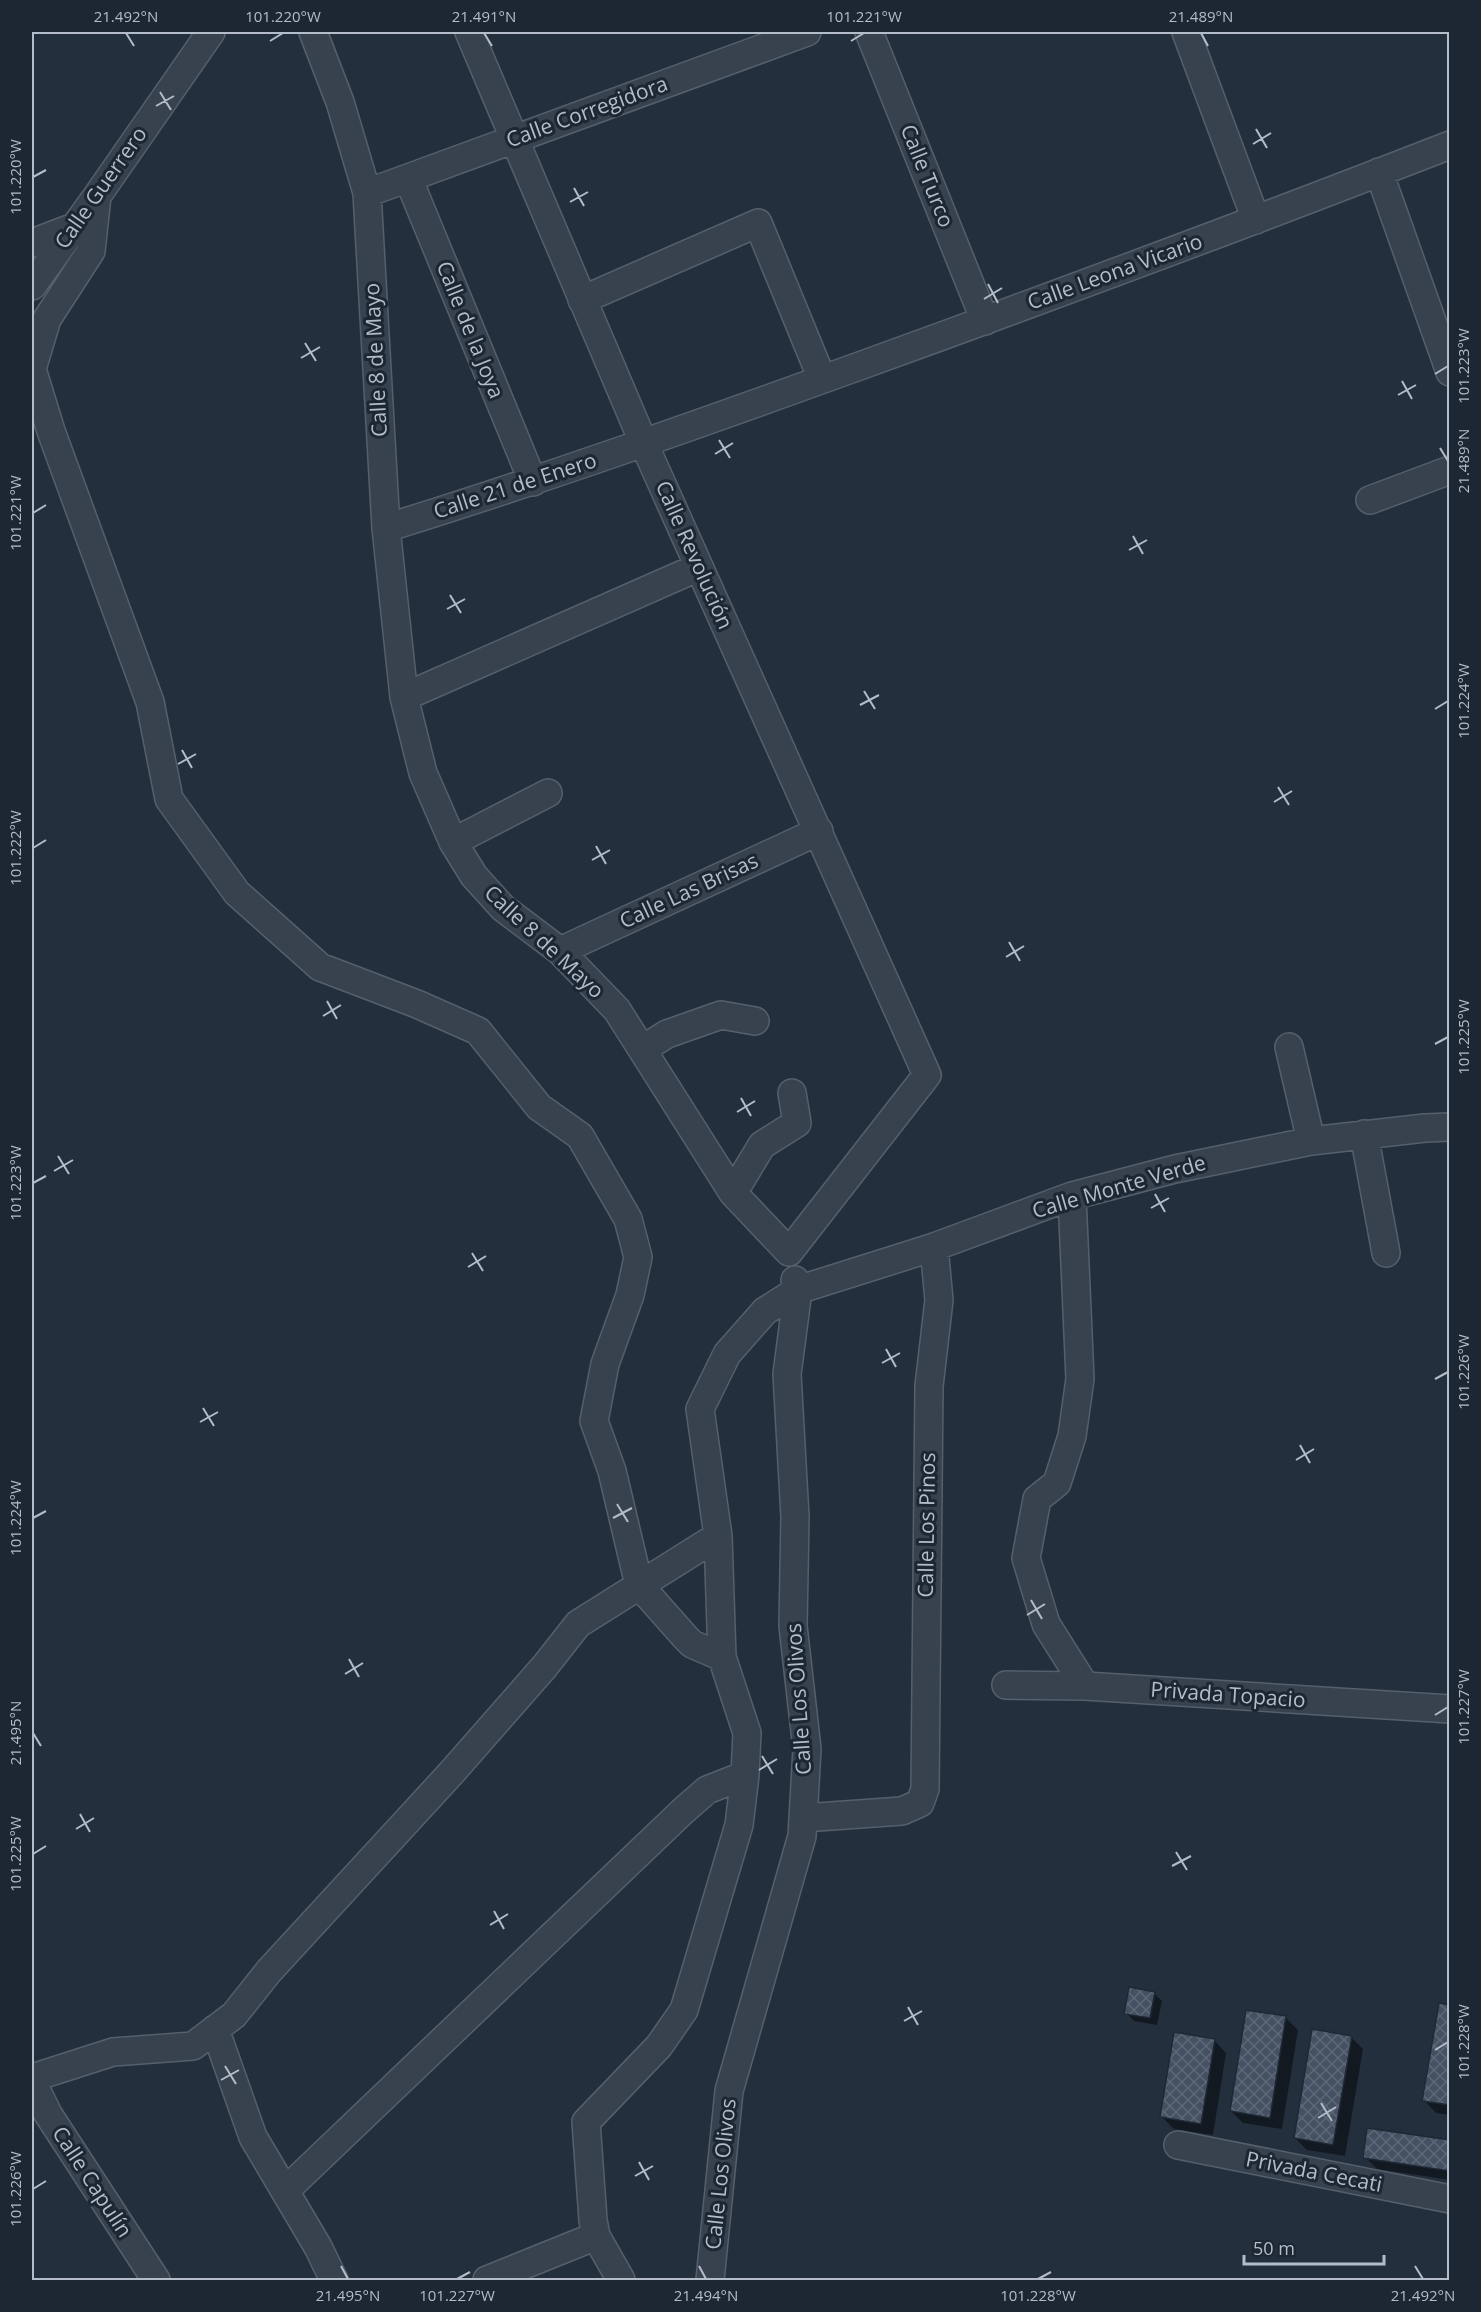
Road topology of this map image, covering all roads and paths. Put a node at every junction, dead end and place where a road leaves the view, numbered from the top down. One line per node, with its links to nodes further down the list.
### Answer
1 (313, 32): 11 (street, Calle 8 de Mayo)
2 (469, 32): 7 (street, Calle Revolución)
3 (807, 32): 7 (street, Calle Corregidora)
4 (869, 32): 18 (street, Calle Turco)
5 (1186, 32): 13 (street)
6 (206, 38): 12 (street, Calle Guerrero)
7 (515, 138): 10 (street, Calle Corregidora); 17 (street, Calle Revolución)
8 (1449, 145): 9 (street, Calle Leona Vicario)
9 (1379, 172): 13 (street, Calle Leona Vicario); 19 (street)
10 (408, 178): 11 (street, Calle Corregidora); 24 (street, Calle de la Joya)
11 (367, 193): 26 (street, Calle 8 de Mayo)
12 (97, 196): 14 (street, Calle Guerrero); 21 (street)
13 (1256, 220): 18 (street, Calle Leona Vicario)
14 (74, 227): 15 (street); 16 (street, Calle Guerrero)
15 (32, 243)
16 (32, 286)
17 (582, 300): 20 (street); 22 (street, Calle Revolución)
18 (985, 321): 20 (street, Calle Leona Vicario)
19 (1449, 372)
20 (822, 379): 22 (street, Calle Leona Vicario)
21 (35, 386): 47 (street)
22 (644, 444): 24 (street, Calle 21 de Enero); 27 (street, Calle Revolución)
23 (1449, 470): 25 (street)
24 (533, 482): 26 (street, Calle 21 de Enero)
25 (1370, 501)
26 (386, 528): 28 (street, Calle 8 de Mayo)
27 (699, 567): 28 (street); 30 (street, Calle Revolución)
28 (404, 697): 31 (street, Calle 8 de Mayo)
29 (548, 793): 31 (street)
30 (819, 831): 32 (street, Calle Las Brisas); 43 (street, Calle Revolución)
31 (453, 842): 32 (street, Calle 8 de Mayo)
32 (560, 951): 35 (street, Calle 8 de Mayo)
33 (755, 1021): 35 (street)
34 (1289, 1047): 39 (street)
35 (644, 1049): 40 (street, Calle 8 de Mayo)
36 (792, 1093): 40 (street)
37 (1449, 1127): 38 (street, Calle Monte Verde)
38 (1364, 1134): 39 (street, Calle Monte Verde); 44 (street)
39 (1311, 1141): 41 (street, Calle Monte Verde)
40 (733, 1193): 43 (street, Calle 8 de Mayo)
41 (1072, 1196): 42 (street, Calle Monte Verde); 50 (street)
42 (934, 1247): 45 (street, Calle Monte Verde); 53 (street, Calle Los Pinos)
43 (789, 1252): 45 (street, Calle Los Olivos)
44 (1386, 1253)
45 (798, 1290): 46 (street, Calle Monte Verde); 53 (street, Calle Los Olivos)
46 (718, 1536): 47 (street); 48 (street, Calle Monte Verde)
47 (639, 1585): 48 (street); 54 (street)
48 (722, 1657): 52 (street, Calle Monte Verde)
49 (1005, 1685): 50 (street, Privada Topacio)
50 (1085, 1686): 51 (street, Privada Topacio)
51 (1449, 1709)
52 (745, 1776): 57 (street); 59 (street, Calle Monte Verde)
53 (803, 1818): 64 (street, Calle Los Olivos)
54 (215, 2029): 55 (street); 57 (street)
55 (32, 2079): 60 (street, Calle Capulín)
56 (1178, 2145): 58 (street, Privada Cecati)
57 (285, 2191): 61 (street)
58 (1449, 2199)
59 (596, 2236): 62 (street); 63 (street)
60 (156, 2280)
61 (334, 2280)
62 (487, 2280)
63 (621, 2280)
64 (710, 2280)

